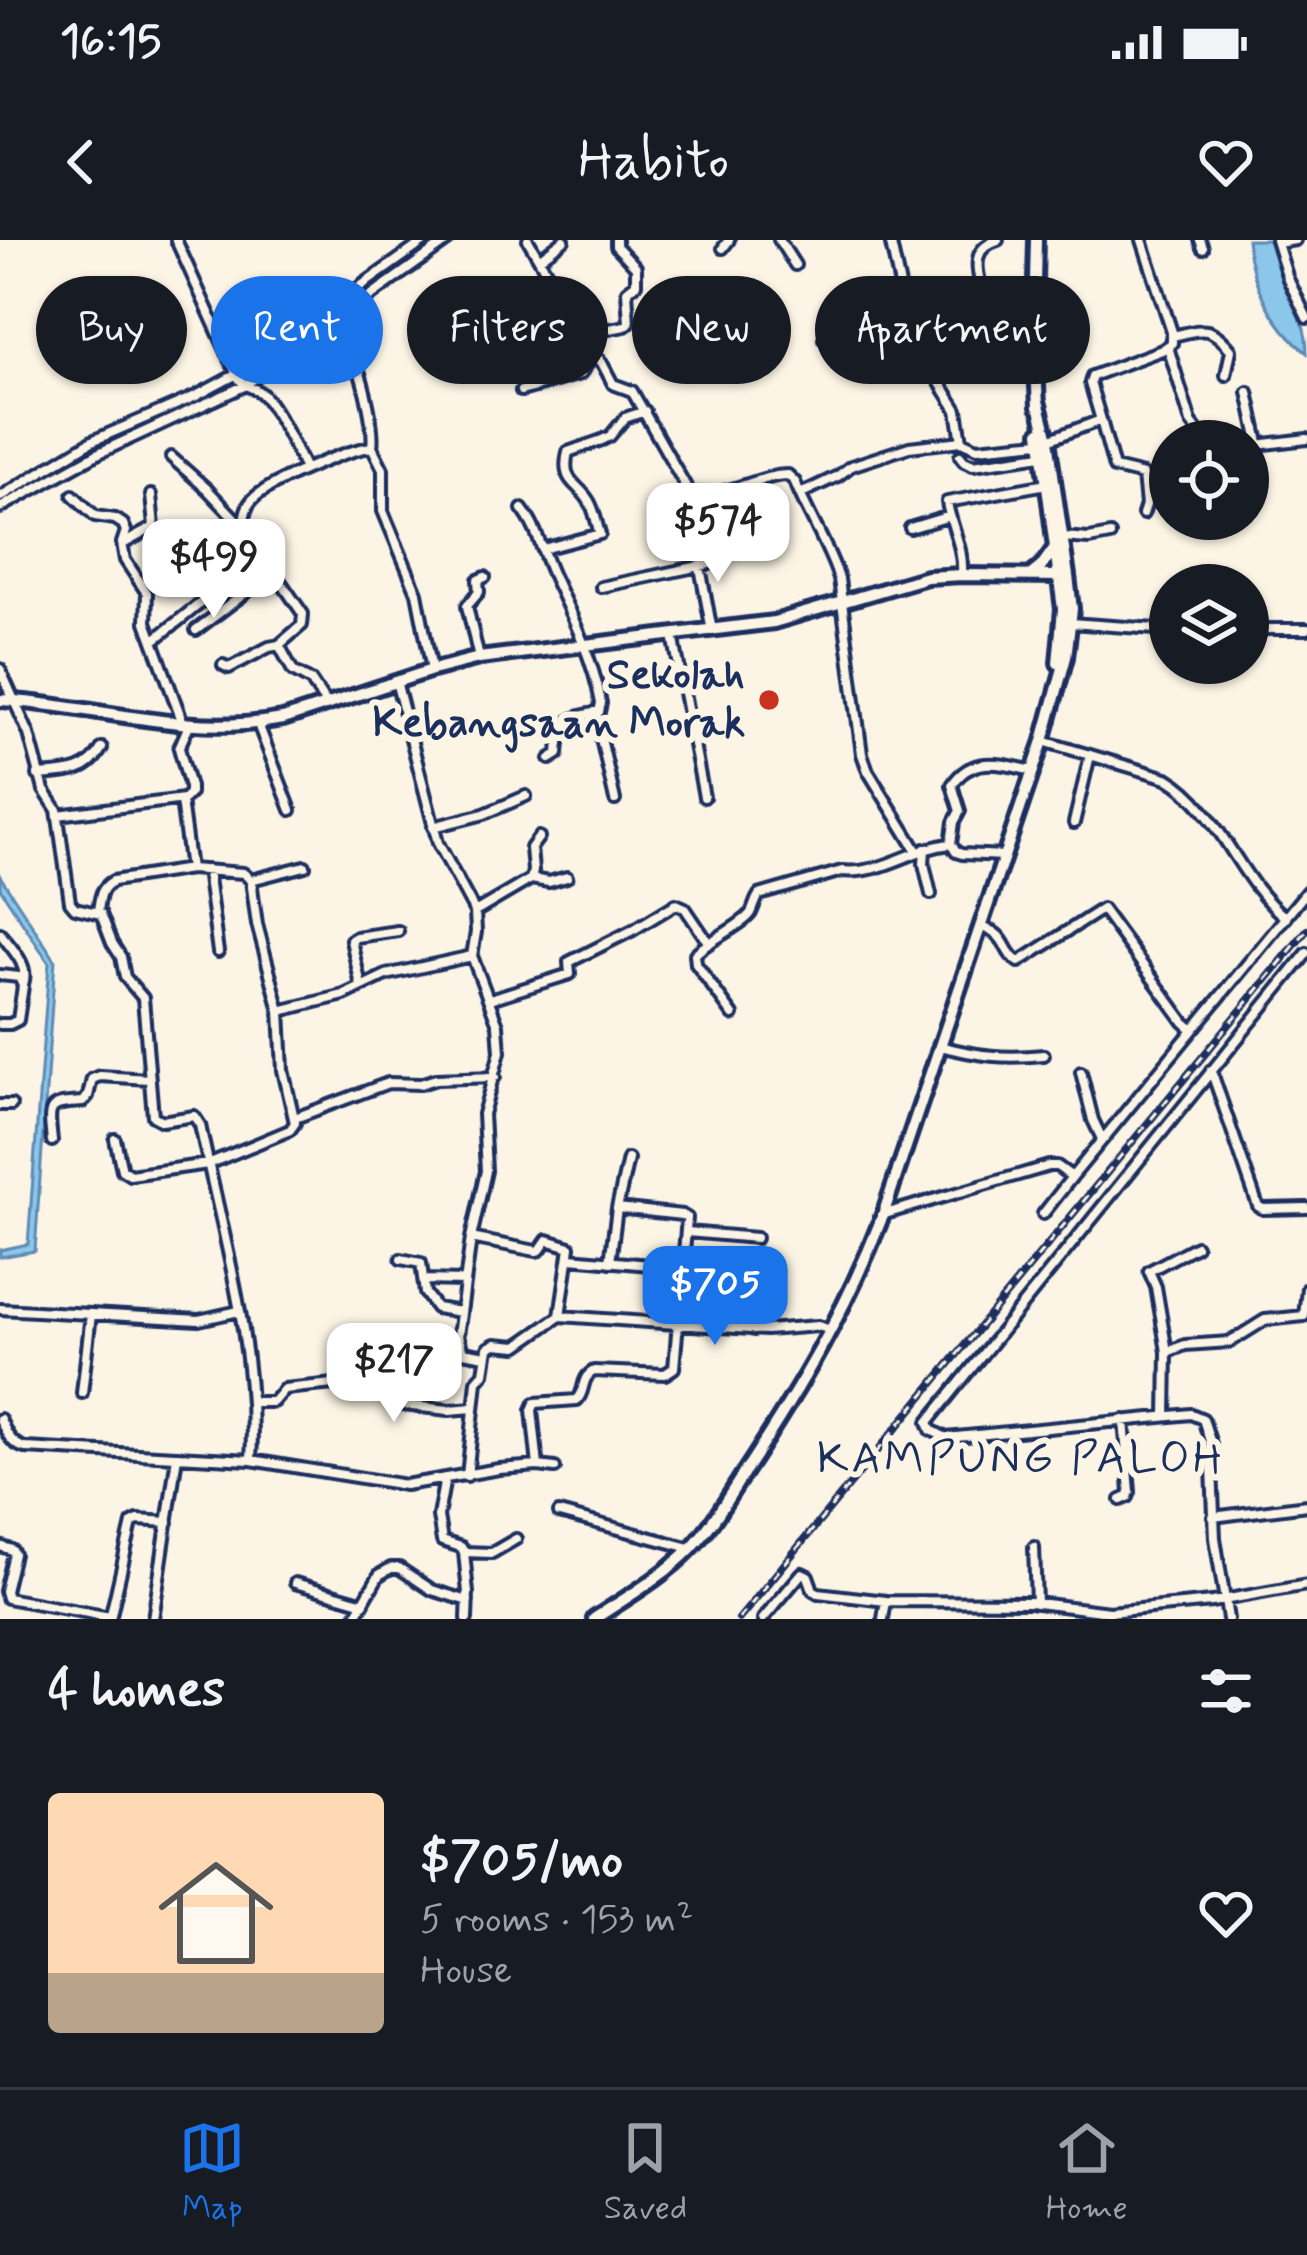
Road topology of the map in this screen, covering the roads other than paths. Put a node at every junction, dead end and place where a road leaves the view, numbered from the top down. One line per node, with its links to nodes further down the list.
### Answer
1 (176, 240): 21 (street)
2 (426, 240): 16 (street)
3 (449, 240): 20 (street)
4 (528, 240): 14 (street)
5 (563, 240): 14 (street)
6 (616, 240): 23 (street)
7 (778, 240): 15 (street)
8 (890, 240): 18 (street)
9 (998, 240): 19 (street)
10 (1036, 240): 43 (main road)
11 (1142, 240): 24 (street)
12 (1295, 240): 13 (street)
13 (1277, 241): 22 (street)
14 (539, 259): 17 (street)
15 (795, 265)
16 (378, 276)
17 (549, 276)
18 (898, 276)
19 (979, 276)
20 (383, 284)
21 (211, 317)
22 (1307, 318)
23 (608, 329)
24 (1173, 336): 25 (street); 26 (street)
25 (1168, 347): 37 (street); 38 (street)
26 (1226, 375)
27 (608, 376): 36 (street)
28 (229, 384): 53 (street)
29 (232, 384): 54 (street)
30 (246, 384): 47 (street)
31 (364, 384): 44 (street)
32 (547, 384): 34 (street)
33 (940, 384): 41 (street)
34 (521, 392)
35 (1249, 392): 39 (street)
36 (644, 411): 49 (street); 63 (street)
37 (1101, 420): 43 (street); 56 (street)
38 (1190, 420)
39 (1251, 420)
40 (1307, 439): 42 (street)
41 (962, 441): 43 (street); 50 (street)
42 (1269, 443)
43 (1043, 446): 45 (street); 48 (main road); 61 (main road)
44 (372, 447): 47 (street); 85 (street)
45 (960, 456)
46 (171, 457): 58 (street)
47 (305, 470): 58 (street)
48 (1047, 484): 57 (street); 61 (main road)
49 (705, 494): 50 (street); 64 (street)
50 (800, 494): 71 (street)
51 (73, 495): 62 (street)
52 (151, 495): 62 (street)
53 (0, 497)
54 (0, 508)
55 (522, 509): 63 (street)
56 (1143, 514)
57 (950, 516): 59 (street); 65 (street)
58 (243, 527): 68 (street)
59 (910, 528)
60 (1110, 535): 61 (street)
61 (1059, 542): 66 (main road); 67 (main road)
62 (122, 545): 79 (street)
63 (543, 549): 81 (street)
64 (700, 567): 70 (street); 77 (street)
65 (962, 574): 66 (main road); 71 (main road)
66 (1031, 575): 67 (main road); 72 (main road)
67 (1064, 576): 72 (main road)
68 (273, 577): 76 (street); 79 (street); 80 (street)
69 (485, 577): 82 (street)
70 (602, 586)
71 (842, 602): 77 (main road); 109 (street)
72 (1065, 618): 73 (street); 93 (main road)
73 (1149, 628)
74 (1307, 628): 75 (street)
75 (1269, 629)
76 (196, 630)
77 (712, 631): 78 (main road)
78 (673, 635): 81 (main road); 100 (street)
79 (154, 641): 92 (street)
80 (279, 645): 83 (street); 89 (street)
81 (584, 646): 82 (main road); 90 (street)
82 (479, 658): 85 (main road)
83 (223, 664)
84 (0, 669): 88 (street)
85 (432, 670): 86 (main road)
86 (396, 681): 89 (main road); 106 (street)
87 (0, 700): 88 (main road)
88 (14, 700): 92 (main road); 98 (street)
89 (327, 705): 91 (main road)
90 (595, 712): 96 (street); 101 (street)
91 (258, 724): 92 (main road); 103 (street)
92 (186, 725): 102 (street)
93 (1043, 741): 95 (street); 97 (main road)
94 (102, 748): 98 (street)
95 (1090, 754): 105 (street); 121 (street)
96 (550, 759)
97 (1033, 771): 108 (street); 110 (main road)
98 (38, 775): 104 (street)
99 (526, 796): 106 (street)
100 (704, 797)
101 (615, 800)
102 (181, 801): 104 (street); 112 (street)
103 (291, 810)
104 (58, 814): 119 (street)
105 (1074, 823)
106 (433, 827): 120 (street)
107 (539, 837): 115 (street)
108 (951, 844): 109 (street); 110 (street)
109 (921, 850): 118 (street); 125 (street)
110 (1005, 856): 122 (main road)
111 (305, 866): 116 (street)
112 (190, 868): 113 (street); 119 (street)
113 (207, 870): 116 (street); 126 (street)
114 (567, 877): 115 (street)
115 (531, 879): 120 (street)
116 (250, 880): 133 (street)
117 (1307, 891): 121 (street)
118 (931, 894)
119 (98, 911): 142 (street)
120 (475, 913): 128 (street)
121 (1286, 917): 136 (street)
122 (981, 926): 136 (street); 137 (main road)
123 (398, 931): 131 (street)
124 (0, 932): 130 (street)
125 (708, 942): 132 (street); 134 (street)
126 (218, 952)
127 (1307, 953): 139 (street)
128 (472, 956): 131 (street); 132 (street)
129 (0, 975): 130 (street)
130 (22, 986): 135 (street)
131 (362, 986): 133 (street)
132 (490, 999): 141 (street)
133 (280, 1011): 143 (street)
134 (733, 1015)
135 (0, 1024)
136 (1192, 1029): 144 (street)
137 (940, 1046): 138 (street); 153 (main road)
138 (1044, 1054)
139 (1211, 1070): 151 (street); 184 (street)
140 (1081, 1072): 144 (street)
141 (495, 1077): 143 (street); 155 (street)
142 (149, 1079): 146 (street); 148 (street)
143 (295, 1118): 148 (street)
144 (1102, 1138): 149 (street)
145 (116, 1139): 148 (street)
146 (52, 1141)
147 (628, 1159): 150 (street)
148 (208, 1164): 167 (street)
149 (1072, 1177): 152 (street); 153 (street)
150 (617, 1208): 154 (street); 160 (street)
151 (1307, 1208)
152 (1043, 1214)
153 (883, 1215): 174 (main road)
154 (687, 1232): 156 (street); 161 (street)
155 (471, 1238): 158 (street); 163 (street)
156 (756, 1238)
157 (1196, 1246): 176 (street)
158 (570, 1258): 160 (street); 170 (street)
159 (400, 1259): 162 (street)
160 (610, 1262): 161 (street)
161 (683, 1268): 172 (street)
162 (424, 1280): 163 (street); 168 (street)
163 (465, 1281): 168 (street)
164 (758, 1281): 173 (street)
165 (1307, 1288): 171 (street)
166 (0, 1309): 169 (street)
167 (239, 1311): 169 (street); 180 (street)
168 (460, 1312): 177 (street)
169 (91, 1314): 179 (street)
170 (560, 1316): 172 (street); 177 (street)
171 (1305, 1316): 176 (street)
172 (680, 1323): 173 (street); 187 (street)
173 (754, 1330): 174 (street)
174 (832, 1331): 199 (main road)
175 (395, 1347): 181 (street)
176 (1168, 1352): 182 (street)
177 (486, 1356): 181 (street)
178 (364, 1381): 180 (street)
179 (82, 1394)
180 (251, 1402): 186 (street)
181 (474, 1408): 189 (street)
182 (1166, 1416): 184 (street); 194 (street)
183 (0, 1419): 185 (street)
184 (1124, 1420): 191 (street)
185 (177, 1456): 186 (street); 195 (street)
186 (251, 1460): 190 (street)
187 (538, 1466): 188 (street); 189 (street)
188 (555, 1468)
189 (467, 1476): 190 (street)
190 (445, 1478): 200 (street)
191 (1121, 1499)
192 (1307, 1505): 194 (street)
193 (559, 1513): 199 (street)
194 (1213, 1517): 203 (street)
195 (167, 1522): 208 (street); 209 (street)
196 (516, 1539): 200 (street)
197 (0, 1546): 208 (street)
198 (1034, 1547): 207 (street)
199 (691, 1548): 212 (main road)
200 (464, 1552): 204 (street)
201 (296, 1583): 206 (street)
202 (1307, 1585): 203 (street)
203 (1225, 1599): 207 (street); 215 (street)
204 (468, 1601): 206 (street); 211 (street)
205 (886, 1601): 207 (street); 213 (street); 214 (street)
206 (364, 1603): 210 (street)
207 (1036, 1603)
208 (110, 1618)
209 (153, 1619)
210 (354, 1619)
211 (466, 1619)
212 (595, 1619)
213 (763, 1619)
214 (883, 1619)
215 (1228, 1619)

